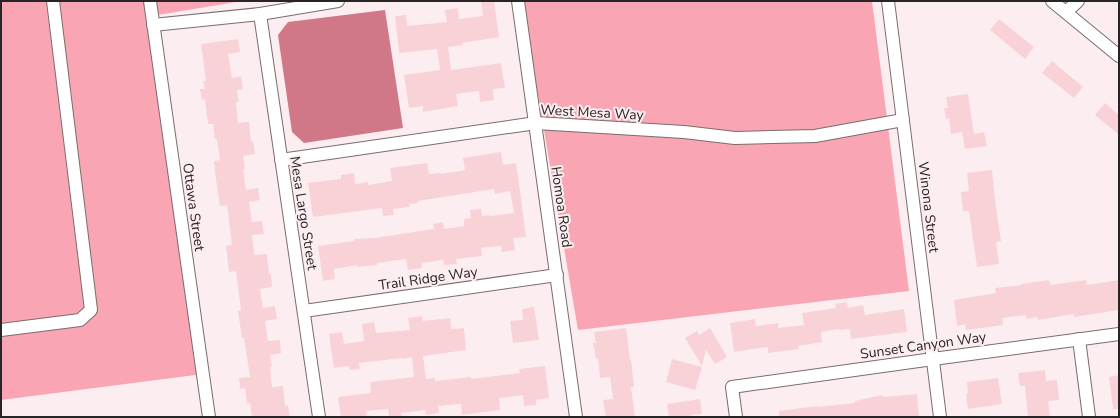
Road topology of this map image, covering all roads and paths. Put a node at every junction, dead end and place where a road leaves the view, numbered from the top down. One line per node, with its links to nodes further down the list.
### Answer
1 (52, 1): 17 (street)
2 (150, 1): 10 (street, Ottawa Street)
3 (338, 1): 9 (street)
4 (518, 1): 13 (street, Homoa Road)
5 (888, 1): 12 (street, Winona Street)
6 (1052, 1): 8 (street)
7 (1078, 1): 8 (street)
8 (1066, 12): 11 (street)
9 (260, 14): 10 (street); 14 (street, Mesa Largo Street)
10 (153, 25): 21 (street, Ottawa Street)
11 (1119, 56)
12 (903, 120): 13 (street, West Mesa Way); 20 (street, Winona Street)
13 (536, 123): 14 (street, West Mesa Way); 15 (street, Homoa Road)
14 (281, 160): 16 (street, Mesa Largo Street)
15 (557, 275): 16 (street, Trail Ridge Way); 23 (street, Homoa Road)
16 (304, 311): 22 (street, Mesa Largo Street)
17 (1, 330)
18 (1119, 334): 19 (street, Sunset Canyon Way)
19 (1079, 339): 20 (street, Sunset Canyon Way); 26 (street)
20 (932, 359): 24 (street, Sunset Canyon Way); 25 (street, Winona Street)
21 (209, 417)
22 (319, 417)
23 (576, 417)
24 (736, 417)
25 (940, 417)
26 (1089, 417)

